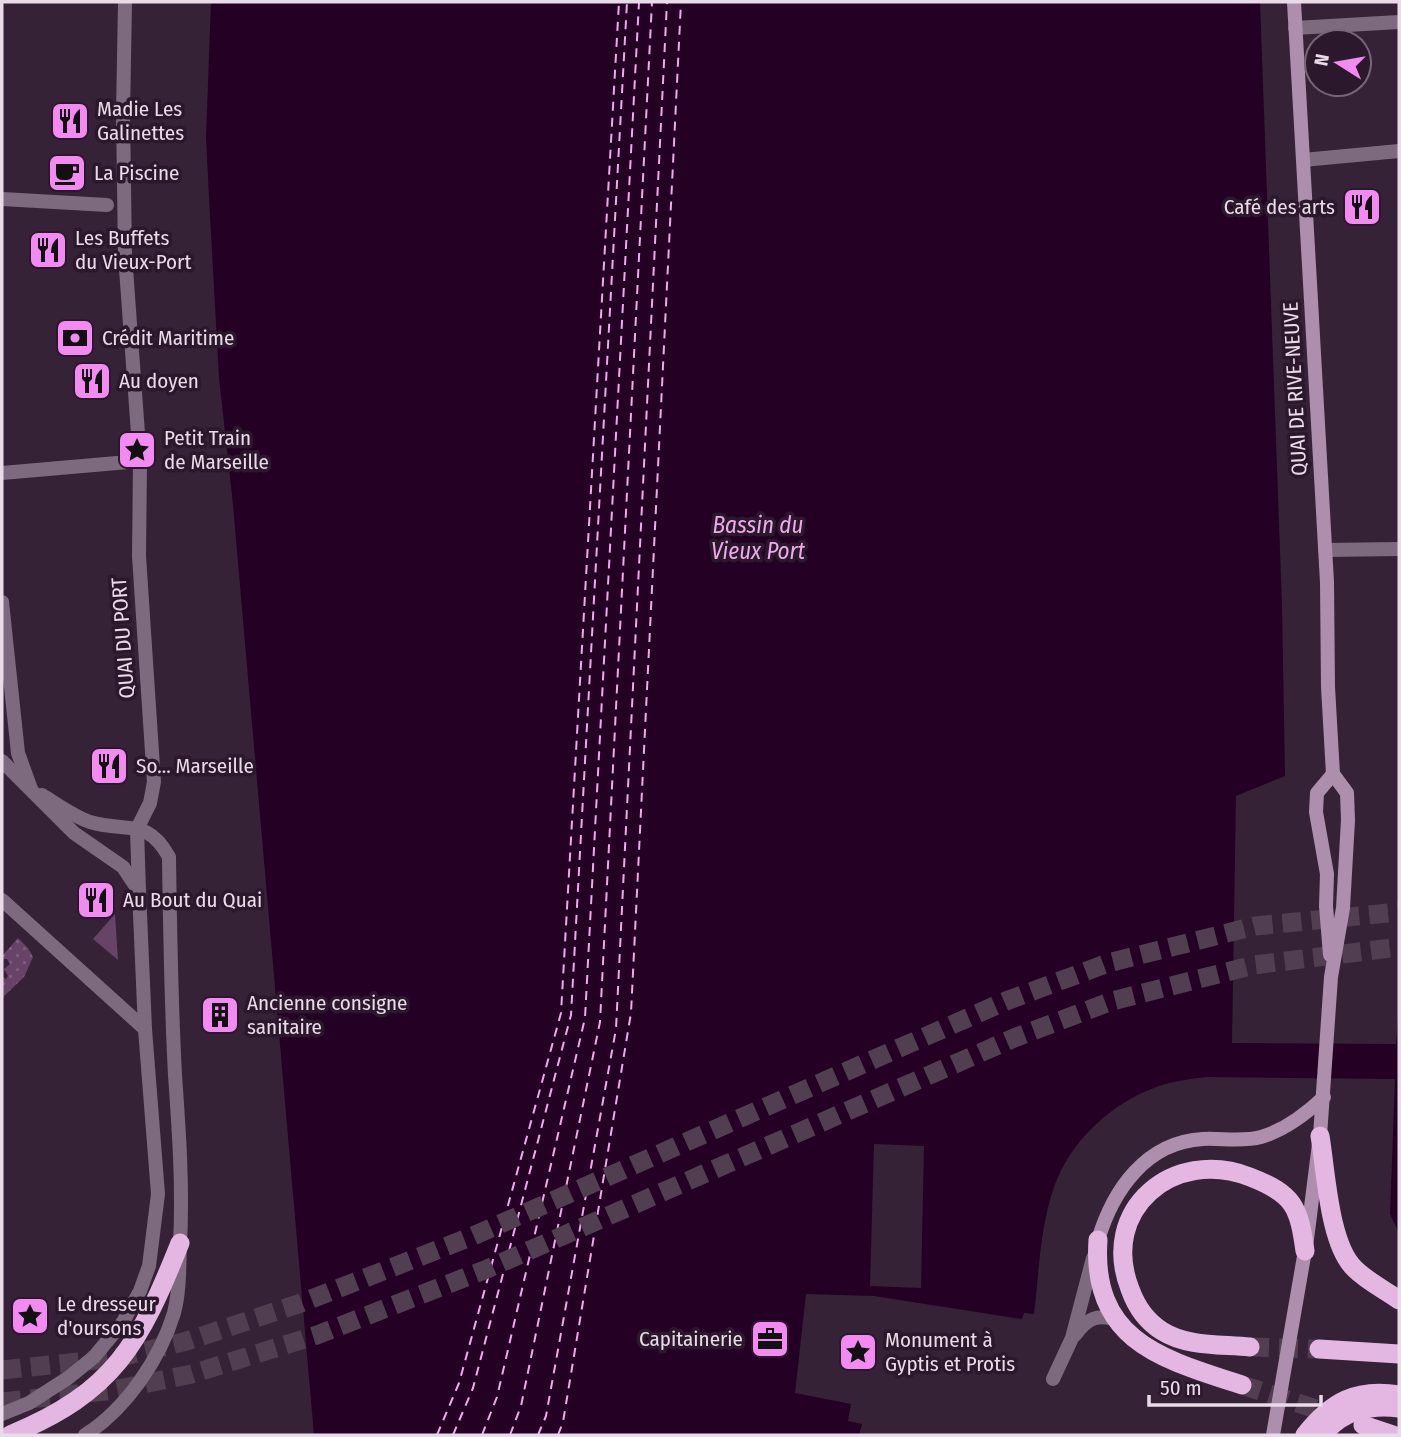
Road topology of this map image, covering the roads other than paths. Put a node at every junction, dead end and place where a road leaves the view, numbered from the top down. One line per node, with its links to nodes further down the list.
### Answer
1 (125, 2): 9 (street, QUAI DU PORT)
2 (1294, 2): 4 (main road, QUAI DE RIVE-NEUVE)
3 (1399, 22): 4 (street)
4 (1295, 28): 6 (main road, QUAI DE RIVE-NEUVE)
5 (1399, 151): 6 (street)
6 (1303, 160): 12 (main road, QUAI DE RIVE-NEUVE)
7 (2, 199): 8 (street)
8 (107, 205)
9 (140, 461): 10 (street); 19 (street, QUAI DU PORT)
10 (2, 473)
11 (1399, 549): 12 (street)
12 (1325, 550): 17 (main road, QUAI DE RIVE-NEUVE)
13 (2, 601): 14 (street)
14 (7, 649): 15 (street); 18 (street)
15 (2, 686)
16 (2, 761): 18 (street)
17 (1333, 775): 22 (main road, QUAI DE RIVE-NEUVE); 22 (main road, QUAI DE RIVE-NEUVE)
18 (33, 790): 19 (street); 20 (street)
19 (138, 830): 20 (street, QUAI DU PORT); 27 (street)
20 (139, 891): 23 (street, QUAI DU PORT)
21 (2, 900): 23 (street)
22 (1331, 977): 24 (main road, QUAI DE RIVE-NEUVE)
23 (145, 1029): 39 (street, QUAI DU PORT)
24 (1320, 1105): 25 (main road, QUAI DE RIVE-NEUVE); 26 (main road)
25 (1320, 1136): 28 (main road, QUAI DE RIVE-NEUVE); 29 (highway)
26 (1098, 1240): 30 (highway); 31 (street)
27 (180, 1243): 41 (highway); 42 (street)
28 (1305, 1251): 32 (highway); 43 (main road, QUAI DE RIVE-NEUVE)
29 (1399, 1300)
30 (1117, 1320): 31 (street); 36 (highway)
31 (1072, 1338): 35 (street)
32 (1250, 1347)
33 (1319, 1349): 34 (highway)
34 (1399, 1354)
35 (1053, 1379)
36 (1242, 1385)
37 (1399, 1395): 44 (highway)
38 (1399, 1408): 45 (highway)
39 (2, 1414)
40 (1363, 1425): 46 (highway)
41 (10, 1435)
42 (85, 1435)
43 (1273, 1435)
44 (1305, 1435)
45 (1322, 1435)
46 (1393, 1435)

